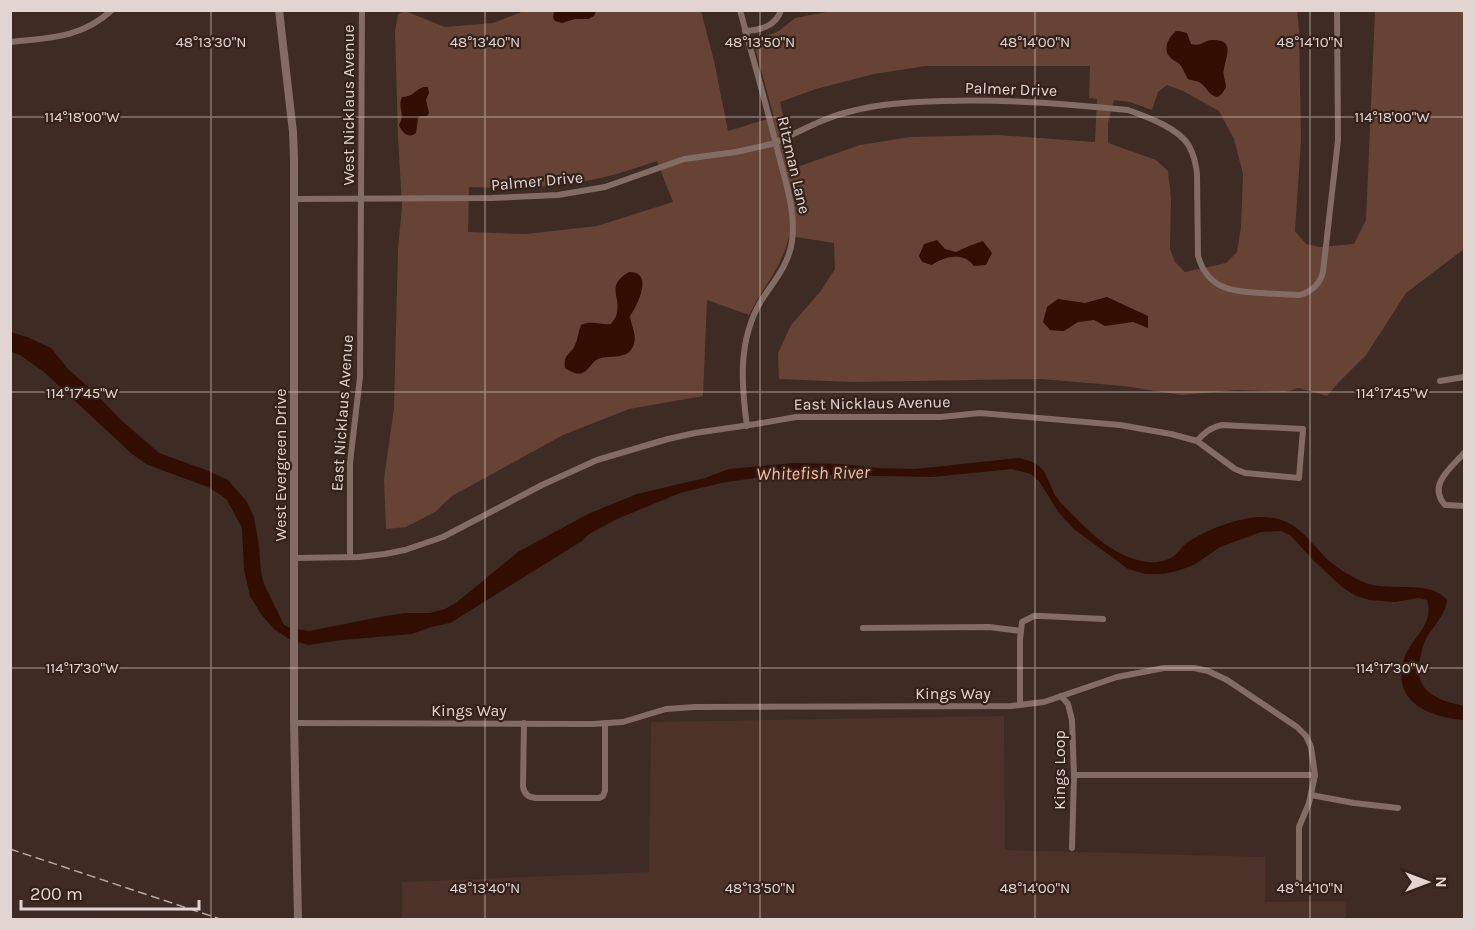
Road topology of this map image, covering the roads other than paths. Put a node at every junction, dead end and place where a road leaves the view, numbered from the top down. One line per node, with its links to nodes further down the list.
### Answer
1 (112, 10): 8 (street)
2 (279, 10): 10 (street, West Evergreen Drive)
3 (362, 10): 11 (street, West Nicklaus Avenue)
4 (740, 10): 7 (street, Ritzman Lane)
5 (781, 10): 7 (street)
6 (1336, 10): 9 (street, Palmer Drive)
7 (745, 31): 9 (street, Ritzman Lane)
8 (10, 42)
9 (776, 143): 11 (street, Palmer Drive); 14 (street, Ritzman Lane)
10 (294, 199): 11 (street, Palmer Drive); 19 (street, West Evergreen Drive)
11 (362, 199): 18 (street, East Nicklaus Avenue)
12 (1464, 377): 13 (street)
13 (1440, 381)
14 (747, 426): 15 (street, East Nicklaus Avenue); 18 (street, East Nicklaus Avenue)
15 (1197, 441): 15 (street, East Nicklaus Avenue)
16 (1464, 453): 17 (street)
17 (1464, 506)
18 (350, 557): 19 (street, East Nicklaus Avenue)
19 (294, 558): 25 (street, West Evergreen Drive)
20 (1103, 619): 22 (street)
21 (863, 628): 22 (street)
22 (1021, 632): 24 (street)
23 (1061, 696): 24 (street, Kings Way); 28 (street, Kings Loop); 29 (street, Kings Way)
24 (1020, 704): 27 (street, Kings Way)
25 (294, 723): 26 (street, Kings Way); 34 (street, West Evergreen Drive)
26 (524, 723): 27 (street, Kings Way); 27 (street)
27 (605, 723)
28 (1074, 775): 29 (street); 32 (street, Kings Loop)
29 (1315, 775): 30 (street)
30 (1311, 795): 31 (street); 33 (street)
31 (1398, 808)
32 (1072, 848)
33 (1299, 880)
34 (298, 920)

